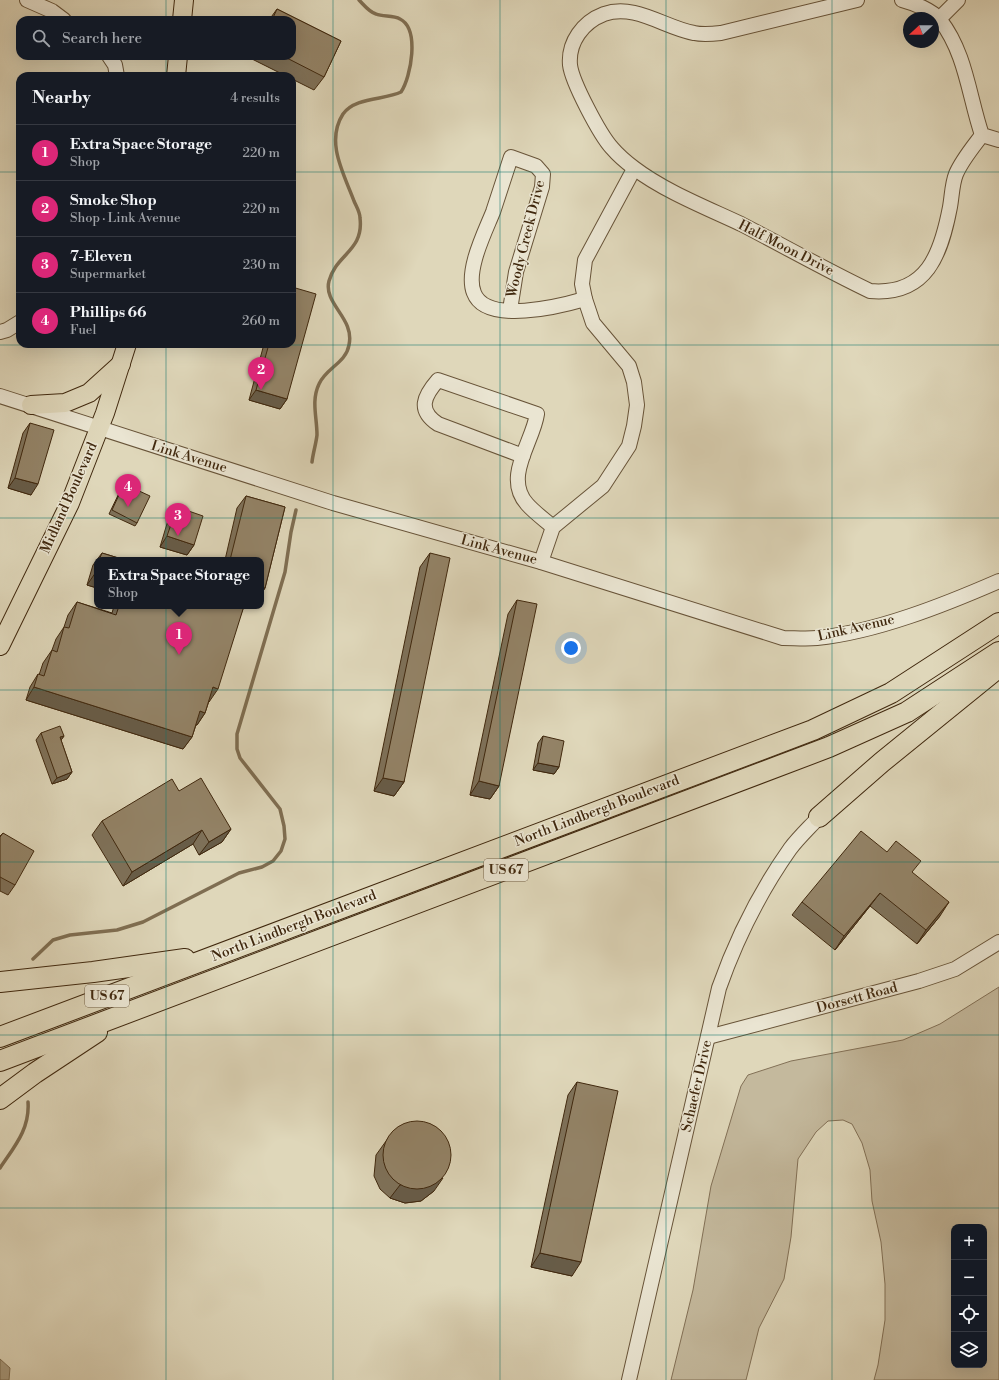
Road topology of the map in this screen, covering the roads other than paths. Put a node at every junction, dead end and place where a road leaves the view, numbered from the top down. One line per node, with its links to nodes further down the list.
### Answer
1 (27, 0): 7 (street)
2 (184, 0): 8 (main road)
3 (857, 0): 16 (street, Half Moon Drive)
4 (902, 0): 6 (street)
5 (958, 0): 9 (street)
6 (928, 12)
7 (59, 16)
8 (182, 16)
9 (939, 19): 14 (street)
10 (112, 60): 12 (street)
11 (178, 60): 13 (main road)
12 (116, 72)
13 (176, 72)
14 (982, 135): 15 (street); 16 (street, Half Moon Drive)
15 (999, 140)
16 (634, 169): 17 (street)
17 (585, 299): 18 (street, Woody Creek Drive); 27 (street)
18 (510, 310): 18 (street, Woody Creek Drive)
19 (16, 324): 20 (street)
20 (0, 332)
21 (126, 348): 22 (main road, Midland Boulevard)
22 (121, 363): 24 (main road); 25 (main road, Midland Boulevard)
23 (0, 396): 24 (street, Link Avenue)
24 (30, 405): 25 (street, Link Avenue)
25 (99, 428): 28 (street, Link Avenue); 31 (main road, Midland Boulevard)
26 (523, 456): 26 (street); 27 (street)
27 (553, 527): 28 (street)
28 (541, 562): 29 (street, Link Avenue)
29 (999, 581)
30 (999, 623): 36 (highway, North Lindbergh Boulevard / US 67)
31 (0, 646)
32 (999, 652): 38 (highway, North Lindbergh Boulevard / US 67)
33 (999, 667): 34 (highway)
34 (819, 817): 40 (street, Schaefer Drive)
35 (999, 942): 40 (street, Dorsett Road)
36 (214, 956): 37 (highway); 39 (highway, North Lindbergh Boulevard / US 67)
37 (0, 982)
38 (117, 1017): 41 (highway, North Lindbergh Boulevard / US 67); 42 (highway)
39 (0, 1037)
40 (708, 1037): 43 (street, Schaefer Drive)
41 (0, 1061)
42 (0, 1099)
43 (629, 1380)

